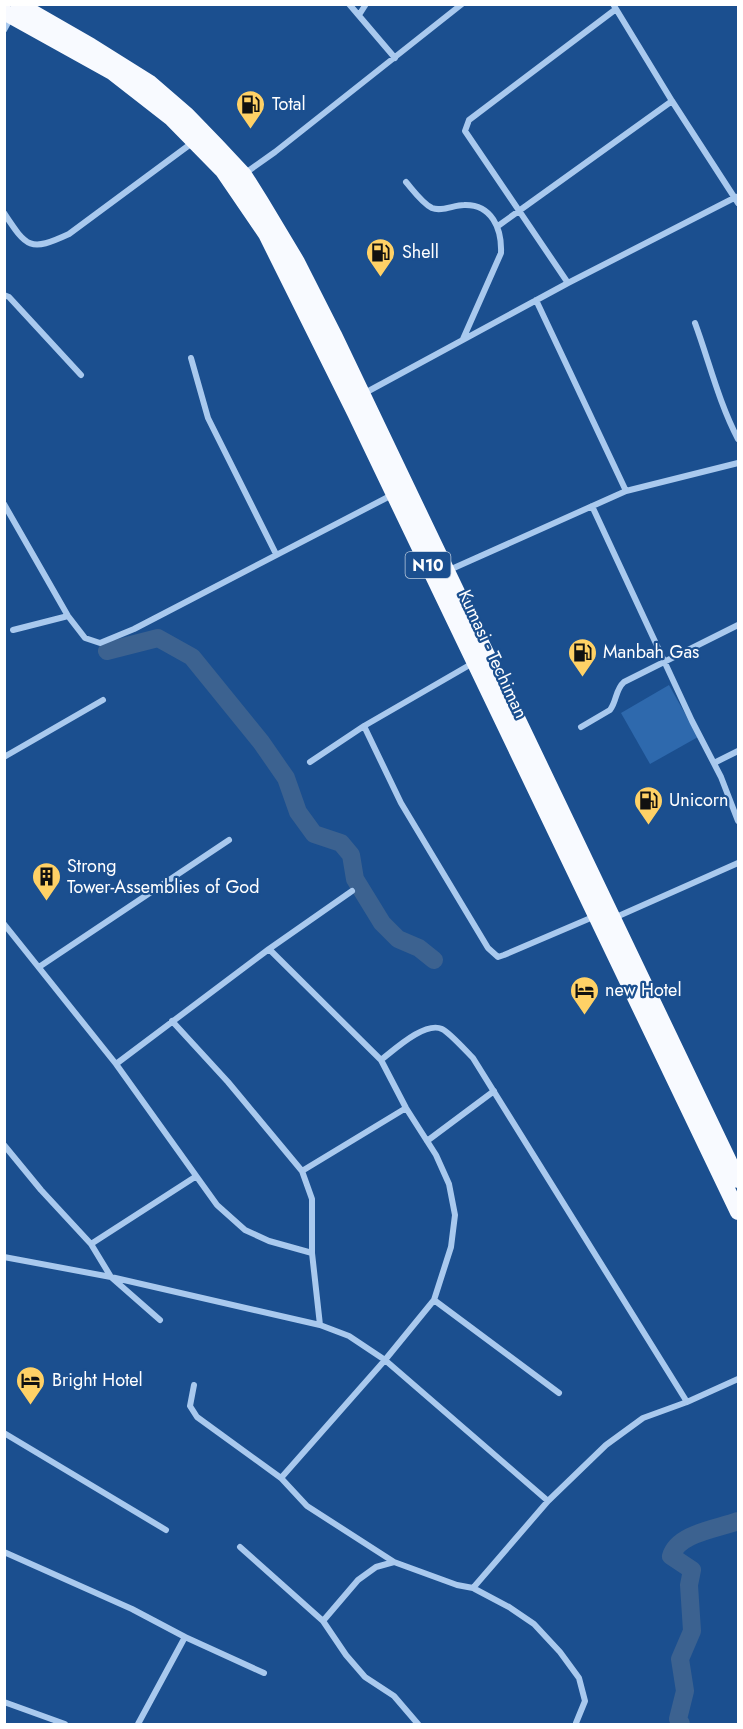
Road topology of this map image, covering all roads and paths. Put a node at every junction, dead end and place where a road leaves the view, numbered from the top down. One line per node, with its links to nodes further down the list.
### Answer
1 (349, 4): 6 (street)
2 (366, 4): 6 (street)
3 (462, 4): 7 (street)
4 (615, 7): 8 (street); 13 (street)
5 (14, 12): 9 (highway, Kumasi - Techiman / N10); 10 (highway, N10)
6 (359, 15): 7 (street)
7 (395, 58): 10 (street)
8 (672, 101): 12 (street); 13 (street)
9 (195, 141): 10 (highway, Kumasi - Techiman / N10); 14 (street)
10 (237, 179): 23 (highway, N10); 27 (highway, Kumasi - Techiman / N10)
11 (406, 182): 15 (street)
12 (737, 200): 16 (street)
13 (520, 212): 15 (street); 16 (street)
14 (4, 213)
15 (498, 226): 20 (street)
16 (568, 282): 18 (street)
17 (4, 295): 22 (street)
18 (536, 300): 20 (street); 26 (street)
19 (695, 323): 24 (street)
20 (463, 339): 23 (street)
21 (191, 358): 30 (street)
22 (81, 375)
23 (362, 394): 31 (highway, N10)
24 (738, 439)
25 (738, 463): 26 (street)
26 (626, 491): 29 (street)
27 (394, 494): 30 (street); 35 (highway, Kumasi - Techiman / N10)
28 (4, 504): 32 (street)
29 (592, 506): 31 (street); 36 (street)
30 (276, 554): 32 (street)
31 (447, 571): 49 (highway, N10)
32 (68, 616): 34 (street)
33 (738, 625): 36 (street)
34 (13, 630)
35 (475, 662): 38 (street); 48 (highway, Kumasi - Techiman / N10)
36 (664, 662): 39 (street); 43 (street)
37 (103, 700): 41 (street)
38 (364, 726): 42 (street); 48 (street)
39 (581, 727)
40 (738, 751): 43 (street)
41 (4, 757)
42 (310, 762)
43 (714, 763): 44 (street)
44 (738, 821)
45 (229, 840): 52 (street)
46 (738, 863): 49 (street)
47 (352, 891): 51 (street)
48 (595, 916): 63 (highway, Kumasi - Techiman / N10)
49 (613, 919): 62 (highway, N10)
50 (4, 924): 52 (street)
51 (268, 949): 53 (street); 54 (street)
52 (39, 967): 55 (street)
53 (172, 1021): 55 (street); 60 (street)
54 (381, 1060): 56 (street); 57 (street)
55 (116, 1064): 61 (street)
56 (494, 1091): 58 (street); 75 (street)
57 (406, 1108): 58 (street); 60 (street)
58 (427, 1141): 68 (street)
59 (4, 1145): 64 (street)
60 (302, 1171): 65 (street)
61 (195, 1177): 64 (street); 65 (street)
62 (738, 1180)
63 (738, 1212)
64 (91, 1244): 67 (street)
65 (312, 1253): 70 (street)
66 (4, 1257): 67 (street)
67 (111, 1277): 69 (street); 70 (street)
68 (434, 1300): 71 (street); 74 (street)
69 (160, 1320)
70 (321, 1325): 71 (street)
71 (385, 1360): 77 (street); 78 (street)
72 (738, 1379): 75 (street)
73 (194, 1385): 77 (street)
74 (559, 1393)
75 (687, 1402): 78 (street)
76 (4, 1433): 79 (street)
77 (281, 1478): 82 (street)
78 (548, 1501): 83 (street)
79 (166, 1530)
80 (240, 1547): 84 (street)
81 (4, 1551): 85 (street)
82 (394, 1562): 83 (street); 84 (street)
83 (473, 1588): 88 (street)
84 (323, 1621): 91 (street)
85 (185, 1637): 86 (street); 90 (street)
86 (264, 1673)
87 (4, 1702): 89 (street)
88 (576, 1722)
89 (64, 1725)
90 (138, 1725)
91 (418, 1725)

